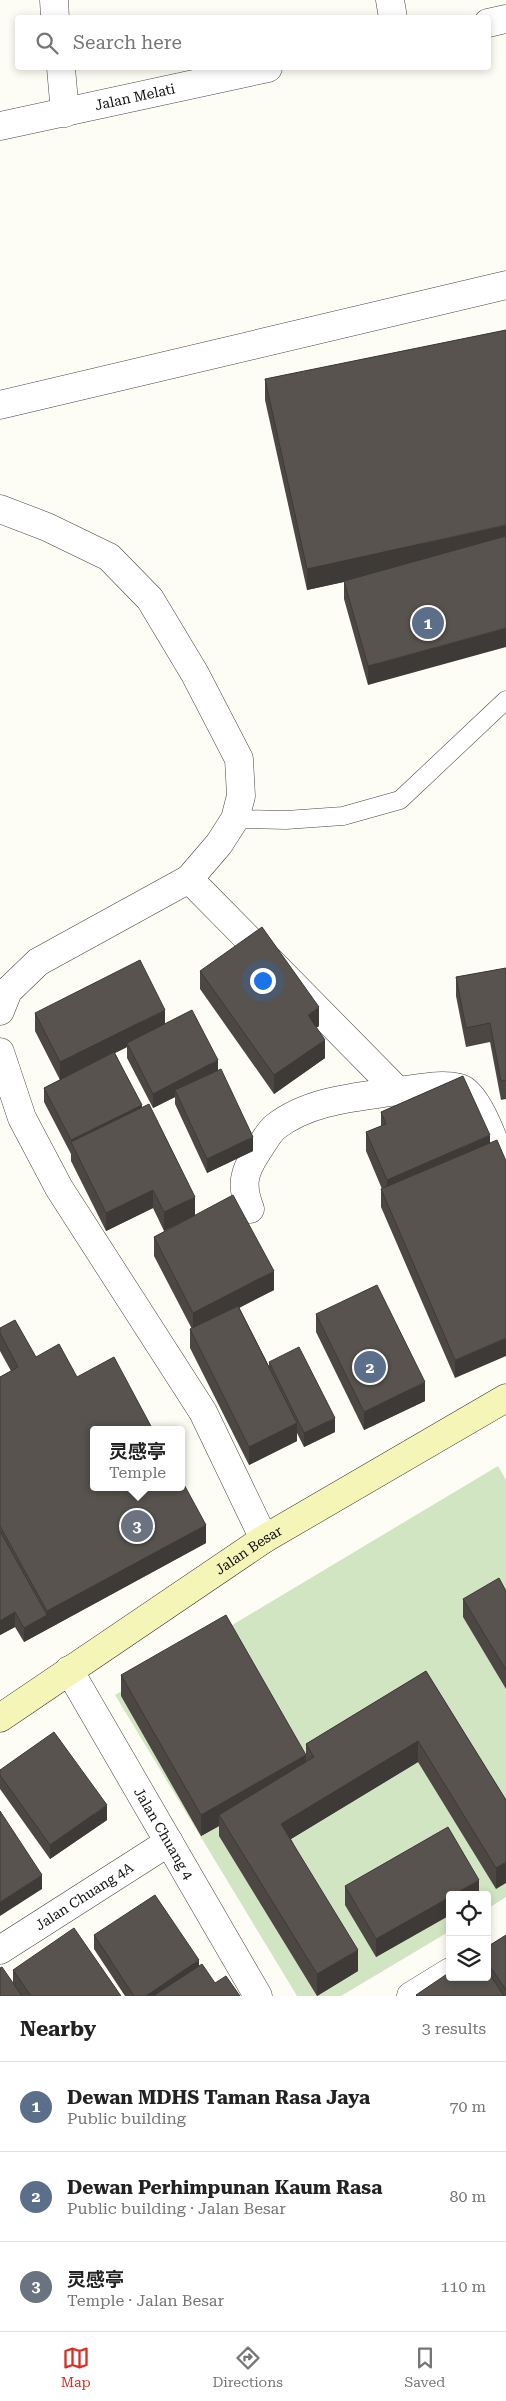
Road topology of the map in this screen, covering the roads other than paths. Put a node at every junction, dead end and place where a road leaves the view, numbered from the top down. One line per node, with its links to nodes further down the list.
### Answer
1 (54, 0): 3 (street)
2 (390, 0): 4 (street)
3 (56, 15)
4 (392, 15)
5 (506, 19): 6 (street)
6 (491, 22)
7 (60, 70): 9 (street)
8 (259, 70): 9 (street, Jalan Melati)
9 (65, 113): 10 (street, Jalan Melati)
10 (0, 126)
11 (506, 285): 12 (street)
12 (0, 405)
13 (0, 509): 15 (street)
14 (506, 700): 15 (lane)
15 (235, 819): 16 (street)
16 (189, 879): 17 (street); 19 (street)
17 (0, 1011)
18 (0, 1052): 23 (street)
19 (398, 1091): 20 (street); 21 (street)
20 (506, 1172)
21 (250, 1209)
22 (506, 1398): 23 (main road, Jalan Besar)
23 (264, 1539): 24 (main road, Jalan Besar)
24 (69, 1670): 25 (main road, Jalan Besar); 26 (street, Jalan Chuang 4)
25 (0, 1718)
26 (169, 1842): 27 (street, Jalan Chuang 4A); 29 (street, Jalan Chuang 4)
27 (0, 1950)
28 (446, 1974): 30 (street)
29 (258, 1996)
30 (411, 1996)

